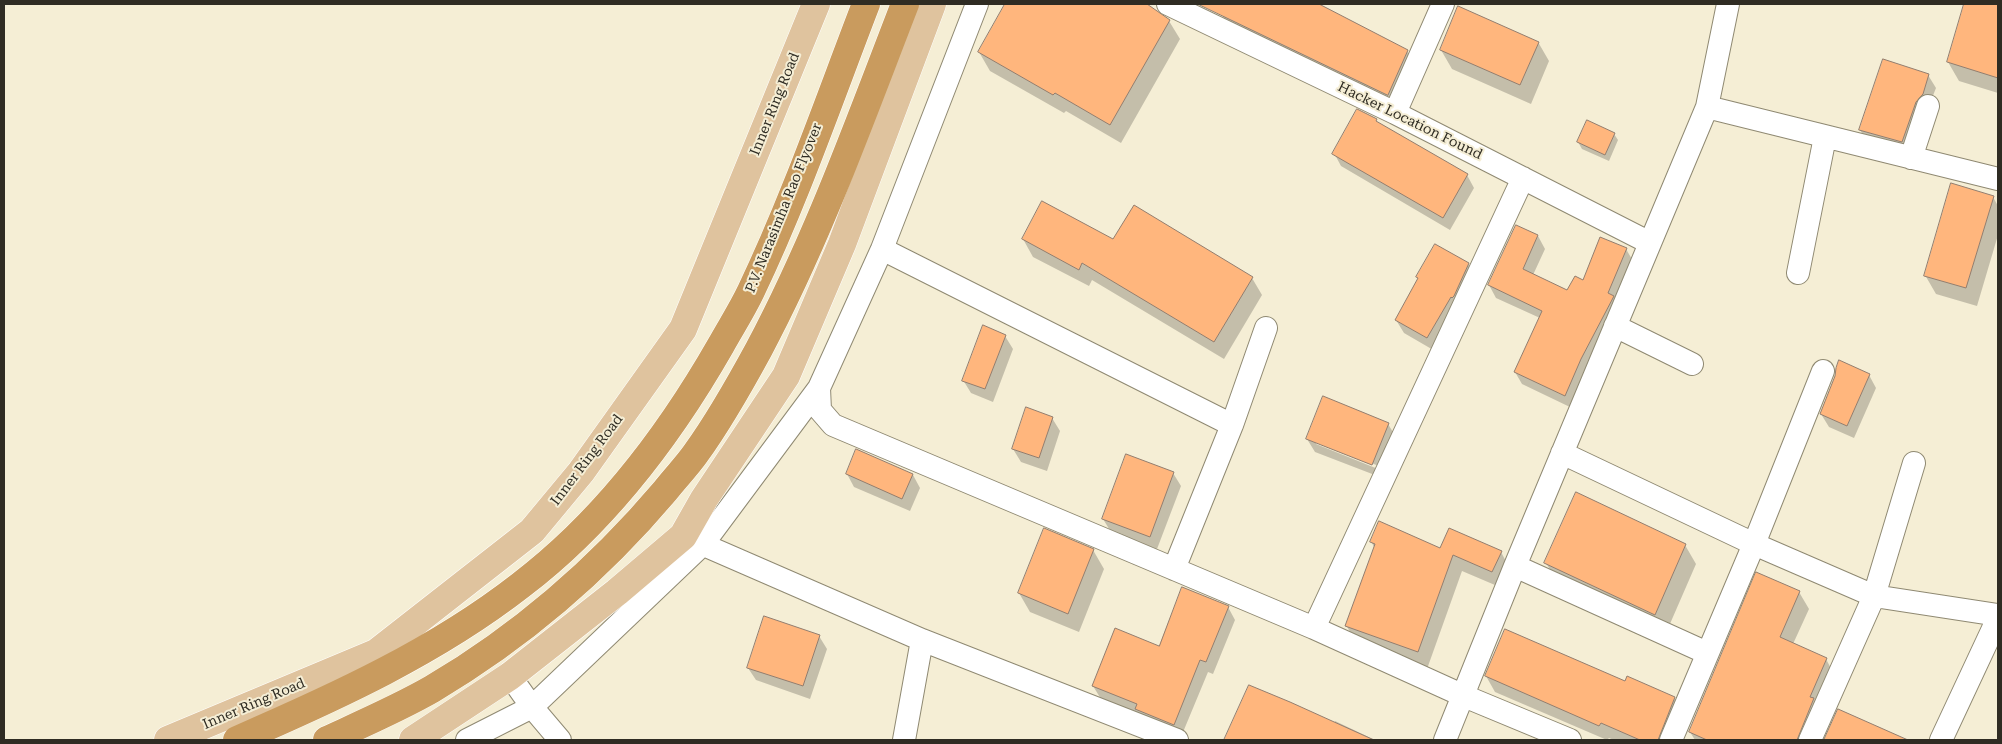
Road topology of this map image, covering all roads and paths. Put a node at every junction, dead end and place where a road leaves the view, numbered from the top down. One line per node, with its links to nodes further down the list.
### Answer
1 (816, 4): 40 (main road, Inner Ring Road)
2 (866, 4): 41 (highway, P.V. Narasimha Rao Flyover)
3 (905, 4): 42 (highway)
4 (932, 4): 28 (main road)
5 (977, 4): 18 (street)
6 (1168, 4): 9 (street, Hacker Location Found)
7 (1443, 4): 12 (street)
8 (1728, 4): 11 (street)
9 (1206, 12): 12 (street, Hacker Location Found)
10 (1928, 106): 14 (street)
11 (1707, 107): 13 (street); 17 (street)
12 (1395, 113): 15 (street, Hacker Location Found)
13 (1825, 137): 14 (street); 19 (street)
14 (1911, 158): 16 (street)
15 (1523, 178): 17 (street, Hacker Location Found); 34 (street)
16 (1998, 179)
17 (1650, 243): 20 (street)
18 (882, 249): 24 (street); 25 (street)
19 (1798, 273)
20 (1615, 326): 22 (street); 26 (street)
21 (1266, 328): 25 (street)
22 (1692, 364)
23 (1823, 371): 29 (street)
24 (819, 388): 28 (street); 31 (street)
25 (1232, 425): 31 (street)
26 (1562, 453): 29 (street); 30 (street)
27 (1914, 463): 32 (street)
28 (693, 540): 35 (street); 37 (main road); 39 (street)
29 (1754, 544): 32 (street); 36 (street)
30 (1515, 566): 36 (street); 38 (street)
31 (1174, 569): 34 (street)
32 (1874, 596): 33 (street); 51 (street)
33 (1998, 616): 52 (street)
34 (1314, 628): 38 (street)
35 (922, 640): 46 (street); 47 (street)
36 (1707, 653): 50 (street)
37 (510, 676): 39 (street); 43 (main road)
38 (1464, 696): 48 (street); 49 (street)
39 (532, 707): 44 (street); 45 (street)
40 (168, 740)
41 (237, 740)
42 (327, 740)
43 (413, 740)
44 (467, 740)
45 (560, 740)
46 (904, 740)
47 (1177, 740)
48 (1445, 740)
49 (1570, 740)
50 (1671, 740)
51 (1810, 740)
52 (1941, 740)

